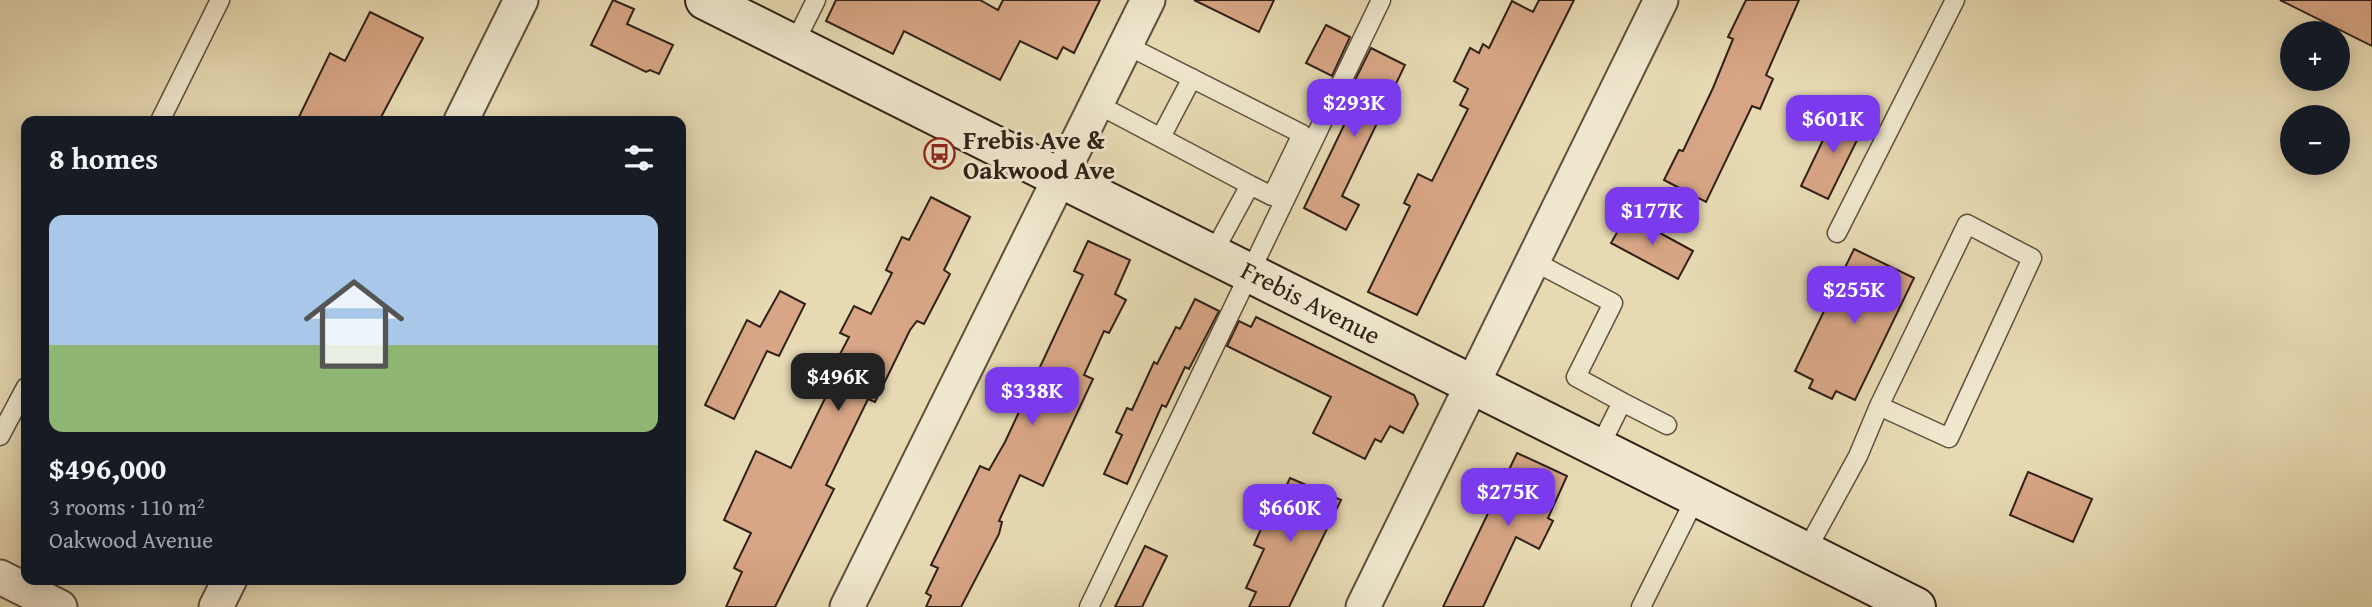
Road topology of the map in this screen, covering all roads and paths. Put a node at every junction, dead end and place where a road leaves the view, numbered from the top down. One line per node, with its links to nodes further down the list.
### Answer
1 (220, 0): 13 (lane)
2 (521, 0): 14 (street)
3 (705, 0): 9 (main road, Frebis Avenue)
4 (816, 0): 9 (lane)
5 (1148, 0): 10 (street)
6 (1381, 0): 21 (lane)
7 (1661, 0): 20 (street)
8 (1955, 0): 18 (lane)
9 (794, 44): 16 (main road, Frebis Avenue)
10 (1126, 44): 11 (lane); 12 (street)
11 (1192, 78): 15 (lane); 17 (lane)
12 (1097, 104): 15 (lane); 16 (street)
13 (162, 116)
14 (463, 116)
15 (1161, 137): 17 (lane)
16 (1061, 177): 19 (main road, Frebis Avenue); 35 (street)
17 (1250, 185): 19 (lane)
18 (1837, 233)
19 (1213, 253): 21 (main road, Frebis Avenue)
20 (1533, 261): 22 (street); 24 (lane)
21 (1249, 271): 22 (main road, Frebis Avenue); 36 (lane)
22 (1474, 384): 28 (main road, Frebis Avenue); 37 (street)
23 (21, 396): 27 (lane)
24 (1622, 402): 26 (lane); 28 (lane)
25 (1879, 406): 25 (lane); 30 (lane)
26 (1667, 425)
27 (0, 436)
28 (1599, 448): 29 (main road, Frebis Avenue)
29 (1696, 497): 30 (main road, Frebis Avenue); 38 (lane)
30 (1805, 553): 39 (main road, Frebis Avenue)
31 (0, 577): 33 (street)
32 (227, 585): 34 (street)
33 (60, 607)
34 (216, 607)
35 (848, 607)
36 (1089, 607)
37 (1363, 607)
38 (1642, 607)
39 (1916, 607)

